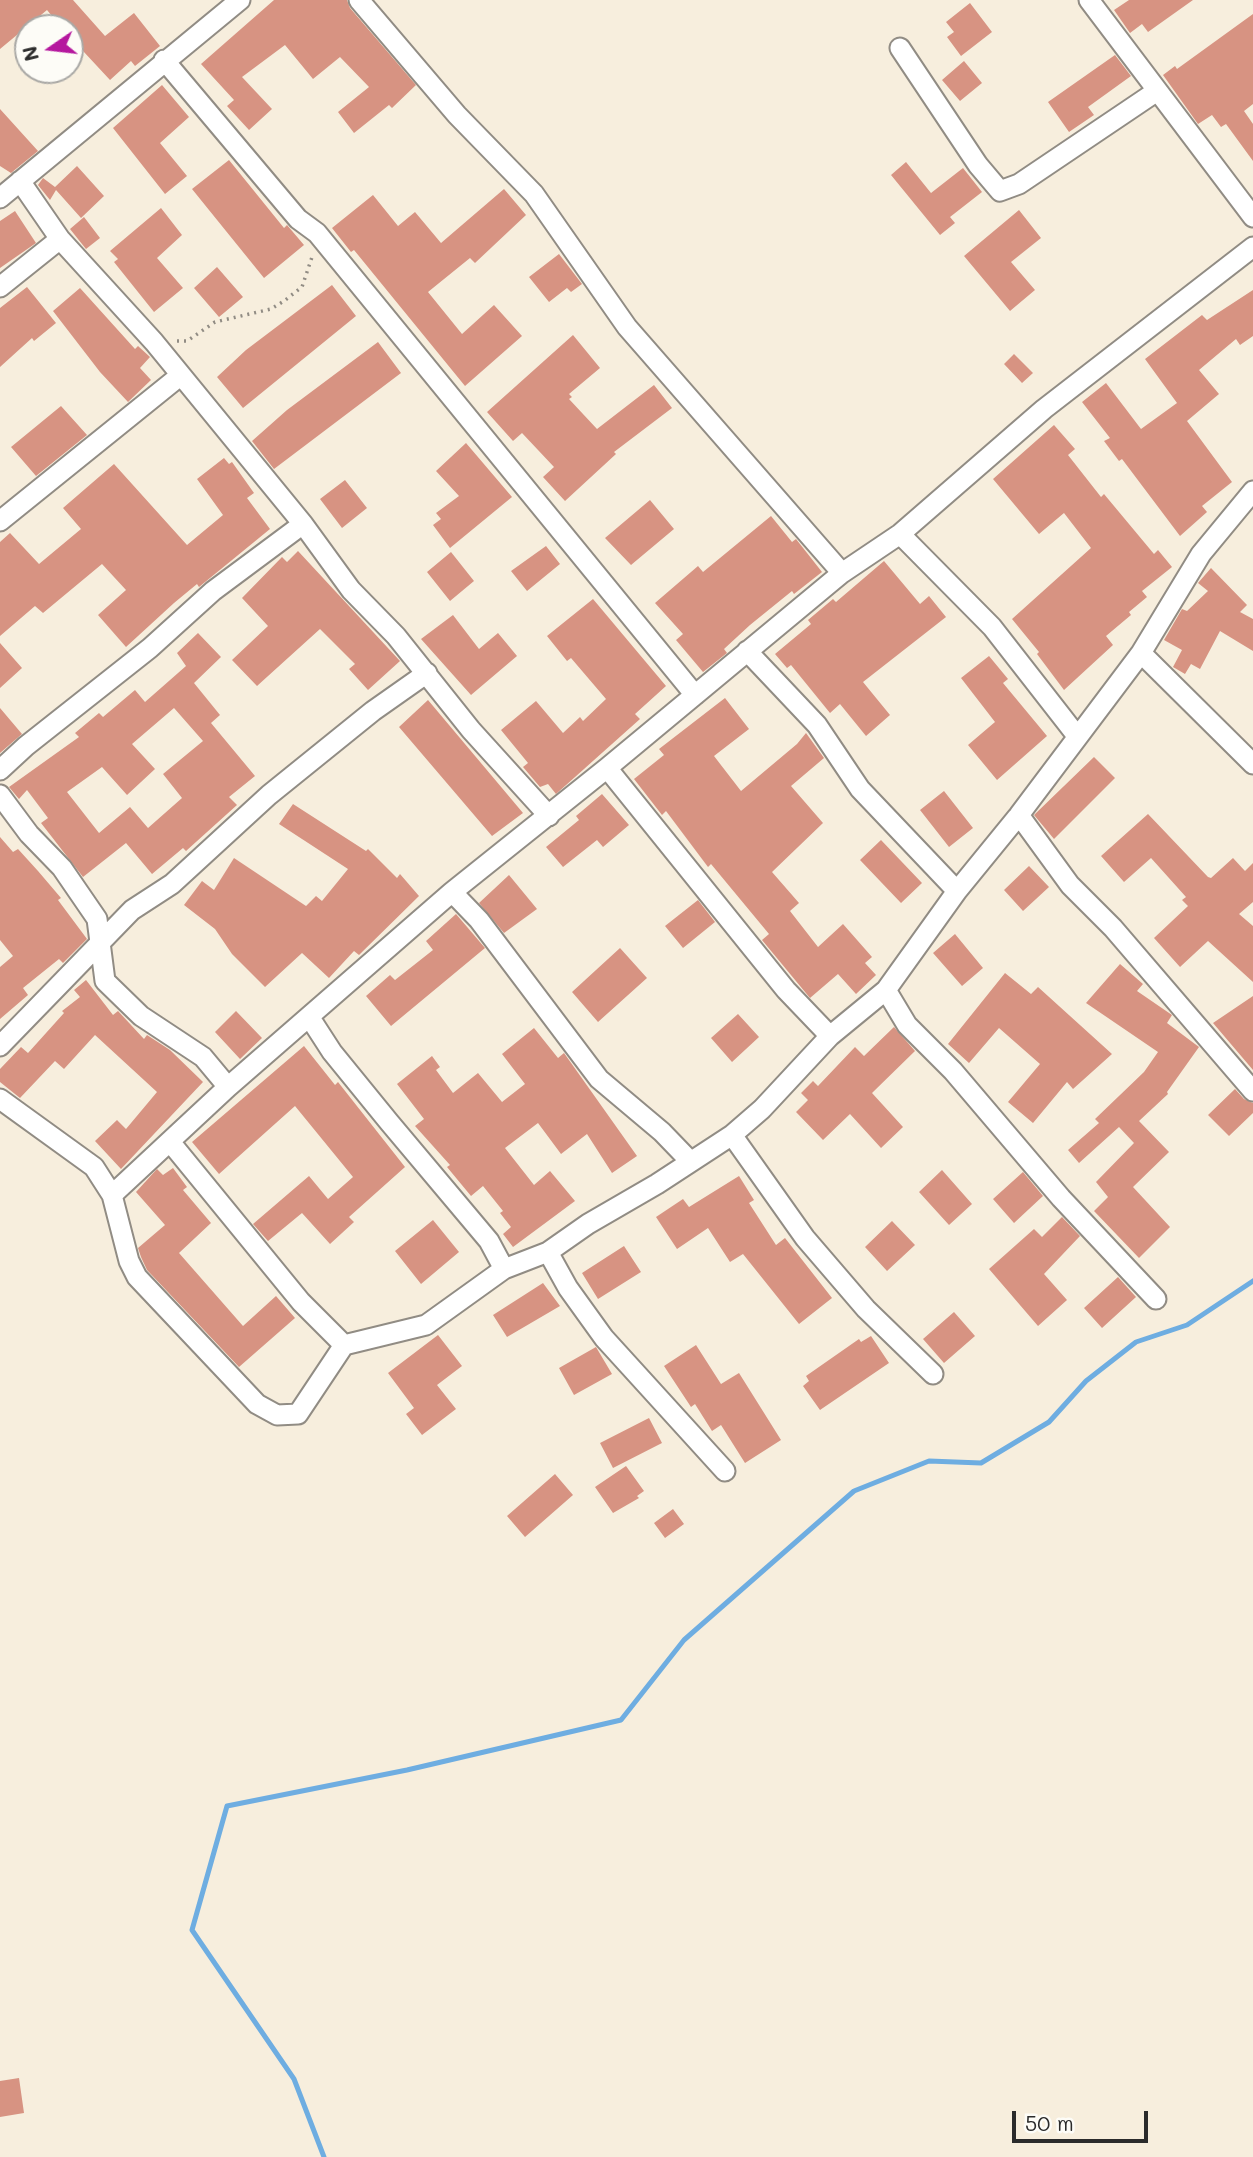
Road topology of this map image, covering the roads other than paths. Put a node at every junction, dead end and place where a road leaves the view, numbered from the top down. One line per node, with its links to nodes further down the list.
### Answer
1 (240, 0): 5 (street)
2 (359, 0): 18 (street)
3 (1089, 0): 6 (street)
4 (900, 48): 6 (street)
5 (164, 60): 7 (street); 22 (street)
6 (1157, 91): 9 (street)
7 (20, 181): 8 (street); 10 (street)
8 (0, 198)
9 (1253, 217)
10 (60, 239): 12 (street); 13 (street)
11 (1253, 247): 17 (street)
12 (0, 287)
13 (181, 375): 15 (street); 16 (street)
14 (1253, 491): 20 (street)
15 (0, 521)
16 (303, 524): 21 (street); 26 (street)
17 (900, 534): 18 (street); 23 (street)
18 (842, 573): 19 (street)
19 (747, 651): 22 (street); 30 (street)
20 (1141, 653): 23 (street); 24 (street)
21 (427, 673): 29 (street); 32 (street)
22 (695, 695): 25 (street)
23 (1077, 736): 28 (street)
24 (1253, 764)
25 (607, 768): 29 (street); 35 (street)
26 (0, 770)
27 (0, 795): 32 (street)
28 (1019, 815): 30 (street); 38 (street)
29 (549, 816): 31 (street)
30 (957, 891): 33 (street)
31 (452, 892): 34 (street); 42 (street)
32 (98, 944): 36 (street); 37 (street)
33 (886, 990): 35 (street); 46 (street)
34 (310, 1018): 37 (street); 45 (street)
35 (830, 1036): 40 (street)
36 (0, 1046)
37 (228, 1087): 41 (street)
38 (1253, 1091)
39 (0, 1099): 43 (street)
40 (732, 1135): 42 (street); 48 (street)
41 (171, 1143): 43 (street); 47 (street)
42 (689, 1160): 44 (street)
43 (112, 1195): 47 (street)
44 (548, 1251): 45 (street); 49 (street)
45 (504, 1269): 47 (street)
46 (1156, 1299)
47 (344, 1345)
48 (933, 1374)
49 (725, 1471)

